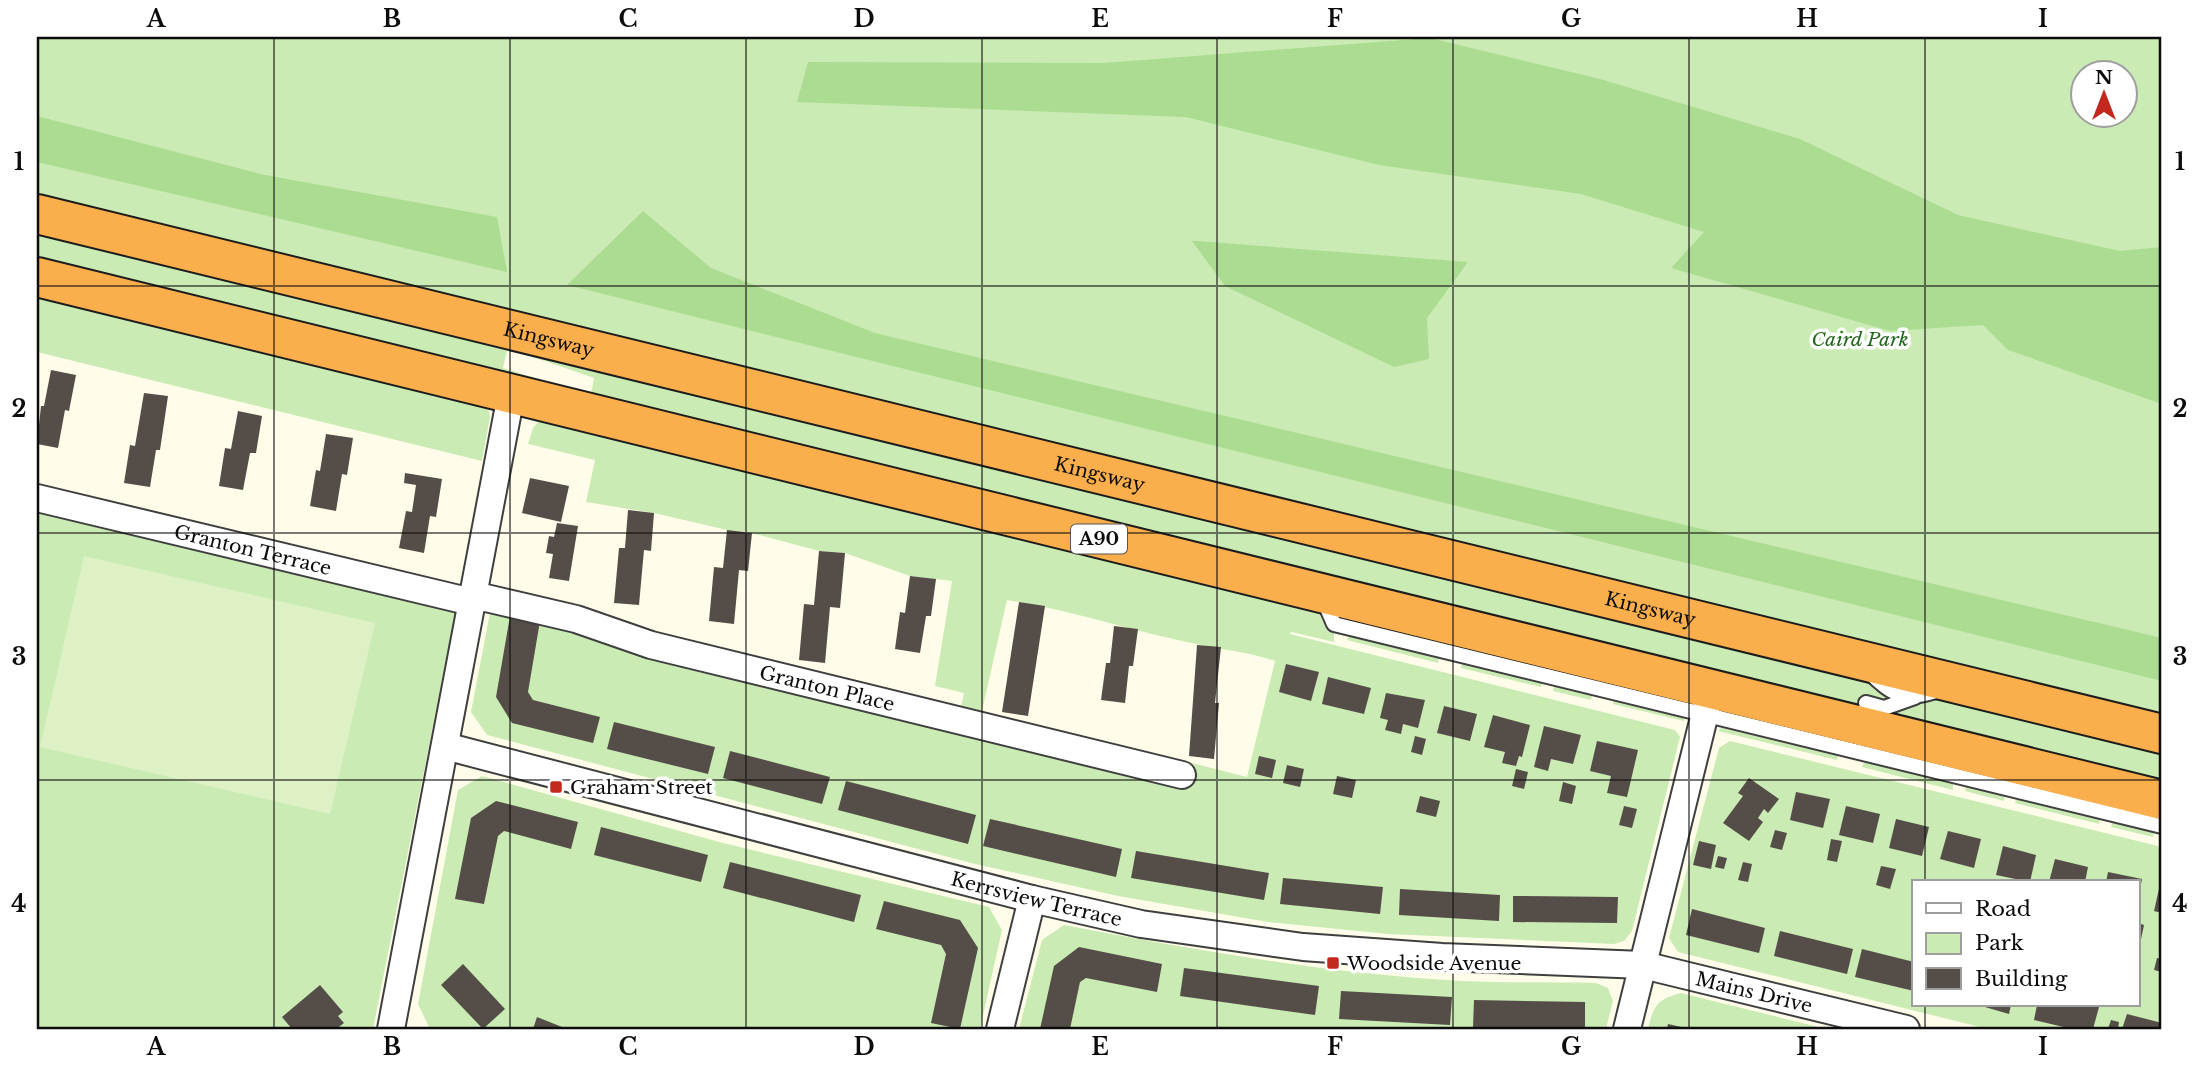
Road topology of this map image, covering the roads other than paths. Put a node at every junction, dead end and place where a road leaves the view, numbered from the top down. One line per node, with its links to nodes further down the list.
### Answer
1 (37, 214): 6 (highway, Kingsway)
2 (37, 277): 3 (highway, A90)
3 (511, 395): 5 (street); 9 (highway, A90)
4 (37, 498): 5 (street, Granton Terrace)
5 (472, 598): 13 (street); 14 (street, Granton Place)
6 (1853, 658): 7 (highway, Kingsway); 8 (lane)
7 (1959, 684): 8 (lane); 12 (highway, Kingsway)
8 (1916, 697): 10 (lane)
9 (1709, 701): 11 (highway, A90); 18 (street)
10 (1866, 703)
11 (1820, 729): 15 (highway, A90); 16 (lane)
12 (2162, 734)
13 (445, 746): 17 (street, Kerrsview Terrace); 19 (street)
14 (1182, 775)
15 (2162, 800)
16 (2162, 826)
17 (1032, 899): 18 (street, Kerrsview Terrace); 20 (street)
18 (1643, 965): 21 (street); 22 (street, Mains Drive)
19 (391, 1029)
20 (1000, 1029)
21 (1627, 1029)
22 (1906, 1029)

